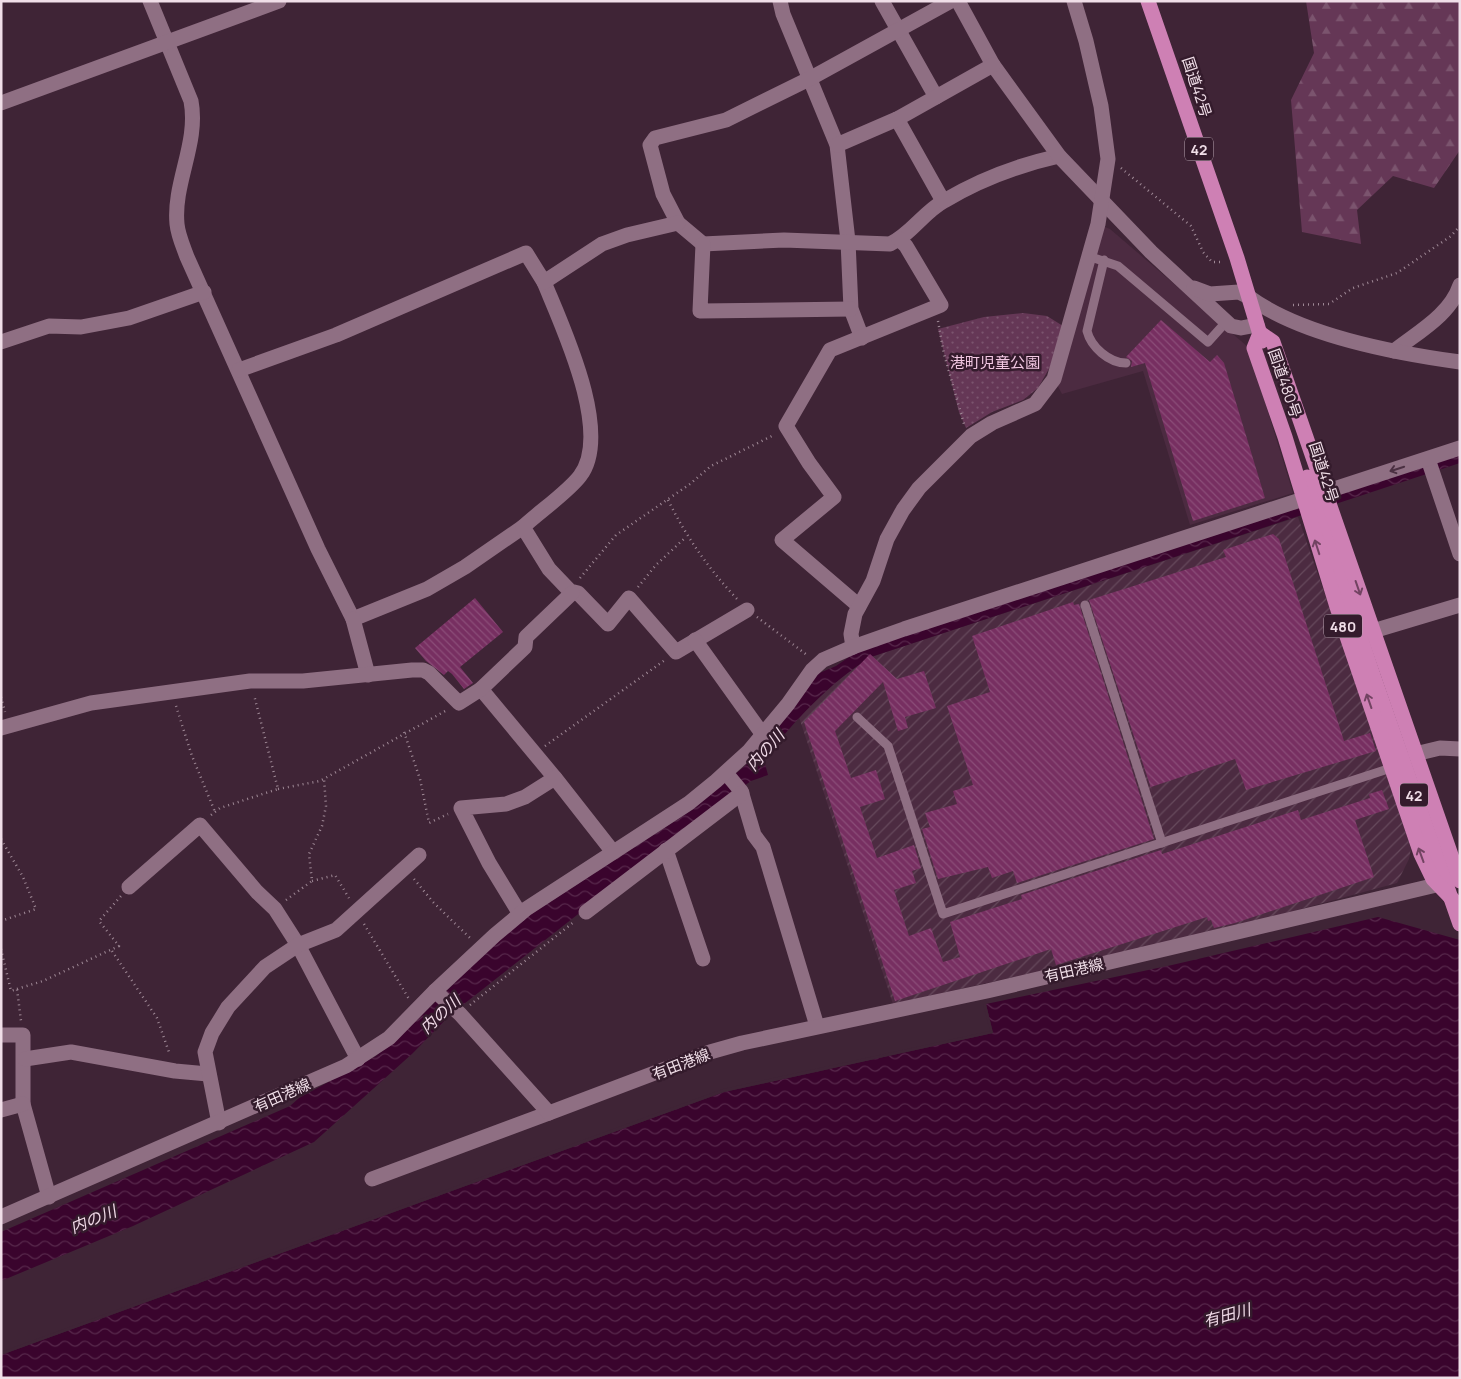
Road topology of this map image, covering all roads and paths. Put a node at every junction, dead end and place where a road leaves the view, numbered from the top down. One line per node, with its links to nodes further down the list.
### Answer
1 (150, 1): 10 (street)
2 (279, 1): 10 (street)
3 (780, 1): 12 (street)
4 (882, 1): 9 (street)
5 (951, 1): 9 (street)
6 (958, 1): 11 (street)
7 (1074, 1): 18 (street)
8 (1148, 1): 27 (highway, 国道42号 / 42)
9 (898, 29): 12 (street); 13 (street)
10 (167, 42): 14 (street); 32 (street)
11 (992, 65): 13 (street); 17 (street)
12 (811, 78): 16 (street); 21 (street)
13 (936, 97): 15 (street)
14 (1, 103)
15 (897, 119): 16 (street); 19 (street)
16 (837, 145): 24 (street)
17 (1059, 156): 19 (street); 20 (street)
18 (1108, 159): 20 (street); 27 (path)
19 (943, 201): 23 (street)
20 (1101, 202): 26 (street); 30 (street)
21 (678, 223): 25 (street); 29 (street)
22 (1460, 226): 34 (path)
23 (899, 240): 24 (street); 35 (street)
24 (848, 241): 25 (street); 36 (street)
25 (703, 244): 36 (street)
26 (1088, 256): 28 (lane); 47 (street)
27 (1237, 258): 33 (highway, 国道42号 / 42)
28 (1104, 260): 37 (lane); 44 (lane)
29 (544, 282): 45 (street); 52 (street)
30 (1185, 282): 33 (street); 37 (street)
31 (1460, 285): 42 (street)
32 (204, 292): 41 (street); 45 (street)
33 (1249, 296): 38 (street); 39 (highway, 国道42号 / 42)
34 (1288, 306)
35 (936, 307): 40 (street); 47 (path)
36 (851, 309): 40 (street)
37 (1226, 322): 39 (street)
38 (1296, 323): 39 (street); 42 (street)
39 (1258, 329): 50 (highway, 国道42号 / 42)
40 (862, 338): 46 (street)
41 (1, 342)
42 (1394, 350): 43 (street)
43 (1460, 362)
44 (1126, 363)
45 (238, 370): 61 (street)
46 (786, 426): 51 (path); 59 (street)
47 (971, 436): 59 (street)
48 (1460, 448): 49 (street)
49 (1428, 459): 50 (street, one-way to 50); 54 (street)
50 (1313, 496): 62 (highway, 480, one-way to 62); 64 (street); 79 (highway, 480, one-way to 50); 104 (highway, 国道42号 / 42)
51 (668, 500): 53 (path); 55 (path)
52 (523, 527): 55 (street); 61 (street)
53 (686, 537): 56 (path); 60 (path)
54 (1460, 554)
55 (571, 592): 56 (street); 69 (street)
56 (629, 598): 65 (street)
57 (1084, 605): 89 (lane)
58 (1460, 605): 62 (street)
59 (859, 606): 64 (street)
60 (747, 610): 63 (street); 66 (path)
61 (353, 618): 67 (street)
62 (1373, 630): 78 (highway, 480)
63 (695, 640): 65 (street); 75 (street)
64 (853, 647): 66 (street)
65 (676, 652): 77 (path)
66 (819, 664): 75 (street, 有田港線)
67 (368, 675): 68 (street); 71 (street)
68 (250, 681): 70 (street); 83 (path)
69 (481, 689): 71 (street); 77 (street)
70 (172, 692): 73 (street); 86 (path)
71 (459, 703): 74 (path)
72 (857, 717): 89 (lane)
73 (1, 728)
74 (404, 732): 82 (path); 85 (path)
75 (763, 735): 80 (street, 有田港線)
76 (1460, 749): 78 (street)
77 (534, 754): 81 (street)
78 (1416, 757): 79 (street); 94 (highway, 480)
79 (1392, 768): 89 (lane); 96 (highway, 480, one-way to 79)
80 (728, 774): 84 (street); 91 (street, 有田港線)
81 (555, 778): 85 (street); 91 (street)
82 (324, 779): 83 (path); 95 (path)
83 (278, 790): 86 (path)
84 (741, 792): 90 (street); 114 (street)
85 (461, 808): 102 (street)
86 (215, 812): 87 (path)
87 (200, 825): 97 (street); 99 (street)
88 (1, 839): 103 (path)
89 (1162, 843)
90 (666, 850): 101 (street); 109 (street)
91 (613, 852): 102 (street, 有田港線)
92 (419, 854): 93 (street)
93 (405, 868): 100 (street); 107 (path)
94 (1460, 880): 96 (street, 有田港線)
95 (312, 881): 99 (path); 100 (path)
96 (1437, 884): 98 (highway, 480); 114 (street, 有田港線)
97 (129, 887): 108 (path)
98 (1460, 907)
99 (275, 909): 105 (street)
100 (356, 912): 105 (street); 112 (path)
101 (586, 912): 113 (path)
102 (520, 914): 107 (street, 有田港線)
103 (1, 921)
104 (1460, 924)
105 (298, 945): 118 (street); 120 (street)
106 (1, 949): 110 (path)
107 (481, 949): 111 (street, 有田港線)
108 (112, 950): 110 (path); 119 (path)
109 (703, 959)
110 (17, 990): 116 (path)
111 (438, 994): 112 (street, 有田港線); 113 (street)
112 (416, 1010): 118 (street, 有田港線)
113 (459, 1013): 123 (street)
114 (817, 1026): 123 (street, 有田港線)
115 (1, 1035): 116 (street)
116 (23, 1035): 117 (street)
117 (25, 1059): 119 (street); 121 (street)
118 (358, 1059): 124 (street, 有田港線)
119 (175, 1071): 120 (street)
120 (208, 1074): 124 (street)
121 (23, 1104): 122 (street); 126 (street)
122 (1, 1110)
123 (550, 1113): 125 (street, 有田港線)
124 (219, 1123): 126 (street, 有田港線)
125 (372, 1179)
126 (49, 1197): 127 (street, 有田港線)
127 (1, 1217)

